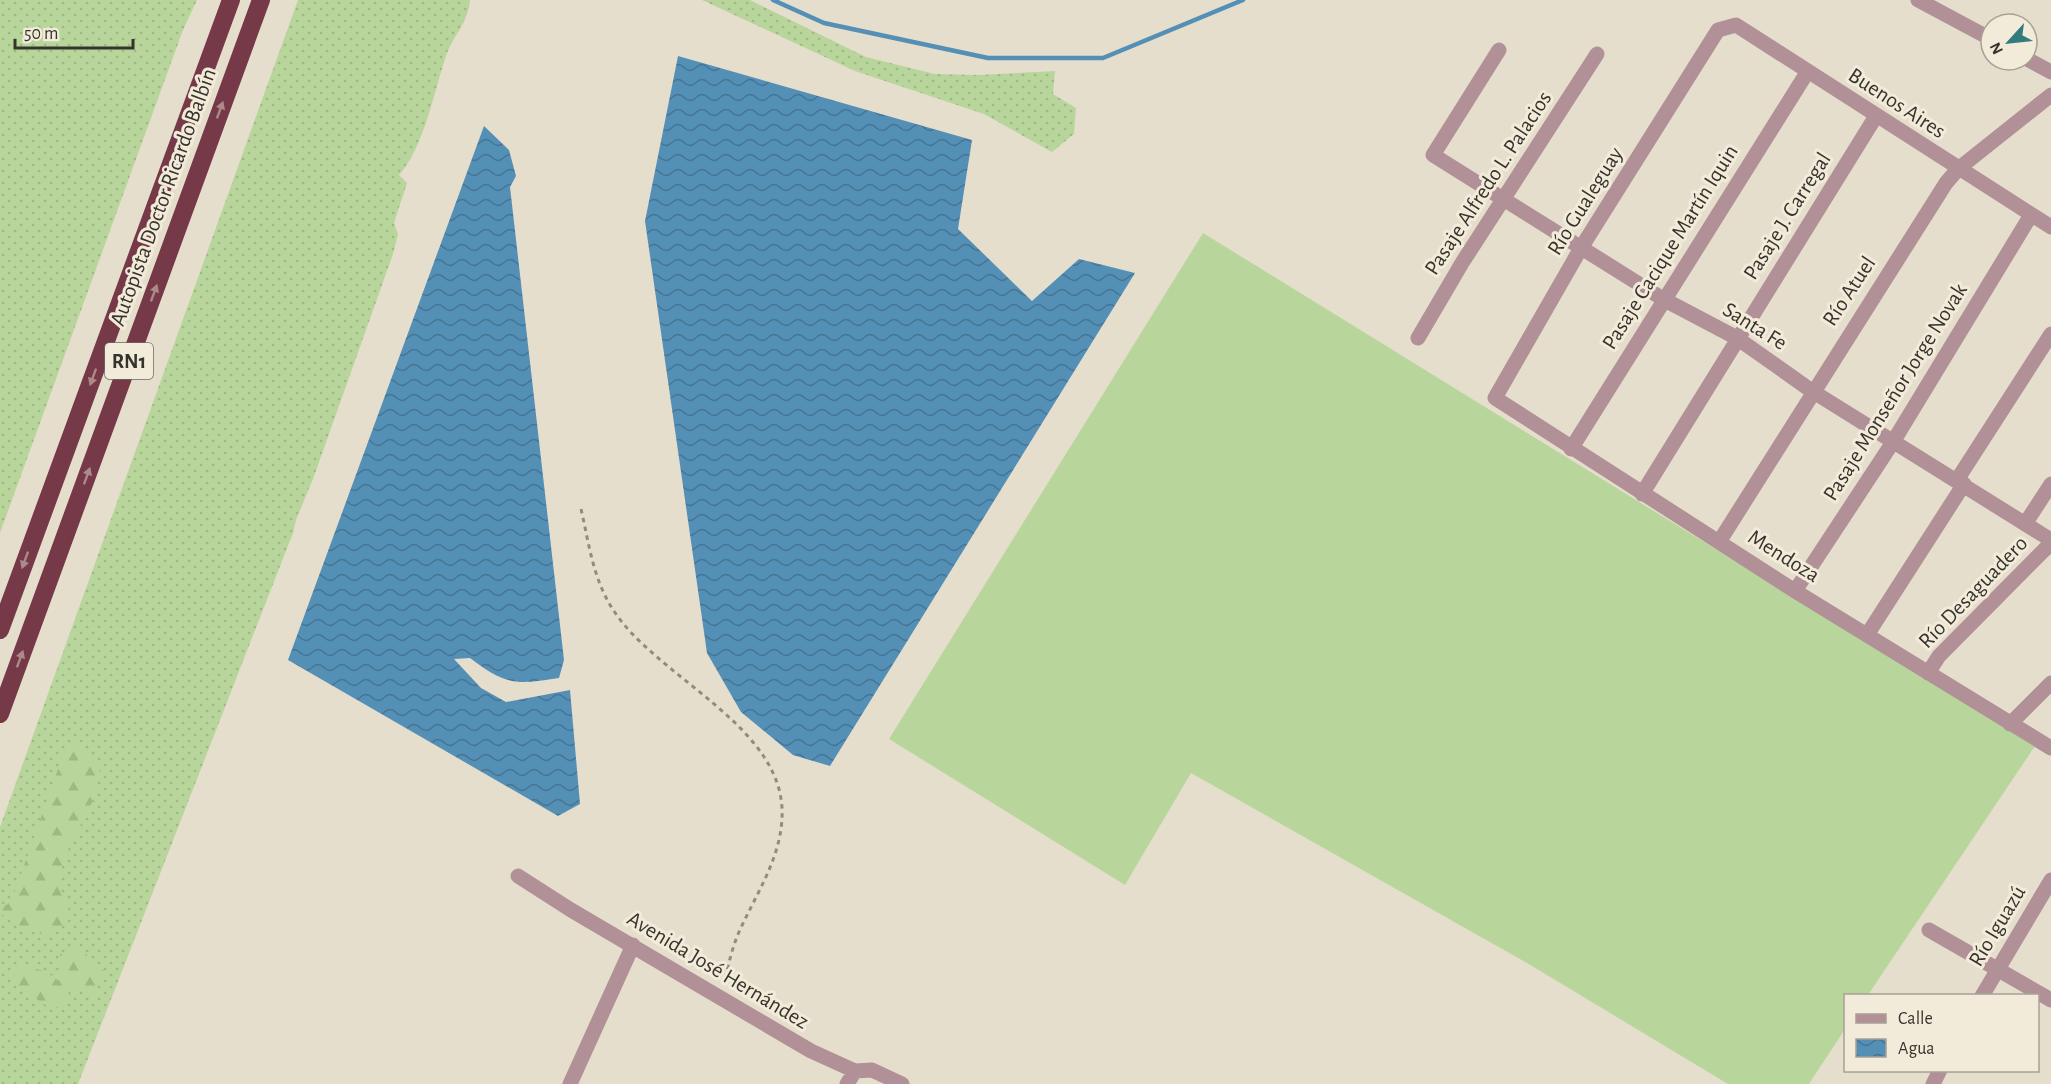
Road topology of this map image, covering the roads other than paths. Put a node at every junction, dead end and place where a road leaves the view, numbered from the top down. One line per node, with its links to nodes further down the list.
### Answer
1 (1918, 0): 5 (street)
2 (230, 4): 31 (highway, Autopista Doctor Ricardo Balbín / RN1, one-way to 31)
3 (259, 4): 35 (highway, Autopista Doctor Ricardo Balbín / RN1, one-way to 3)
4 (1718, 30): 8 (street, Buenos Aires); 15 (street, Río Gualeguay)
5 (1979, 33)
6 (1499, 50): 12 (street, Santa Fe)
7 (1597, 54): 12 (street, Pasaje Alfredo L. Palacios)
8 (1808, 70): 10 (street, Buenos Aires); 16 (street, Pasaje Cacique Martín Iquin)
9 (2051, 95): 11 (street, Río Atuel)
10 (1876, 116): 11 (street, Buenos Aires); 19 (street, Pasaje J. Carregal)
11 (1958, 170): 13 (street, Buenos Aires); 20 (street, Río Atuel)
12 (1505, 200): 15 (street, Santa Fe); 18 (street, Pasaje Alfredo L. Palacios)
13 (2031, 215): 14 (street, Buenos Aires); 22 (street, Pasaje Monseñor Jorge Novak)
14 (2051, 227)
15 (1581, 248): 16 (street, Santa Fe); 21 (street, Río Gualeguay)
16 (1664, 299): 19 (street, Santa Fe); 23 (street, Pasaje Cacique Martín Iquin)
17 (2051, 334): 24 (street)
18 (1418, 338)
19 (1737, 338): 20 (street, Santa Fe); 26 (street, Pasaje J. Carregal)
20 (1812, 391): 22 (street, Santa Fe); 28 (street, Río Atuel)
21 (1495, 398): 23 (street, Mendoza)
22 (1893, 442): 24 (street, Santa Fe); 30 (street, Pasaje Monseñor Jorge Novak)
23 (1571, 449): 26 (street, Mendoza)
24 (1960, 482): 27 (street, Santa Fe); 32 (street)
25 (2051, 484): 27 (street)
26 (1642, 494): 28 (street, Mendoza)
27 (2025, 524): 29 (street, Santa Fe)
28 (1719, 542): 30 (street, Mendoza)
29 (2051, 542): 33 (street, Río Desaguadero)
30 (1795, 591): 32 (street, Mendoza)
31 (0, 630)
32 (1867, 635): 33 (street, Mendoza)
33 (1928, 673): 36 (street, Mendoza)
34 (2051, 683): 36 (street)
35 (0, 714)
36 (2010, 724): 37 (street, Mendoza)
37 (2051, 748)
38 (518, 876): 41 (street, Avenida José Hernández)
39 (2051, 880): 42 (street, Río Iguazú)
40 (1929, 930): 42 (street)
41 (633, 945): 45 (street, Avenida José Hernández); 46 (street)
42 (1998, 969): 43 (street, Río Iguazú); 44 (street)
43 (1983, 994)
44 (2051, 1000)
45 (851, 1078): 47 (street, Avenida José Hernández)
46 (570, 1084)
47 (902, 1084)

